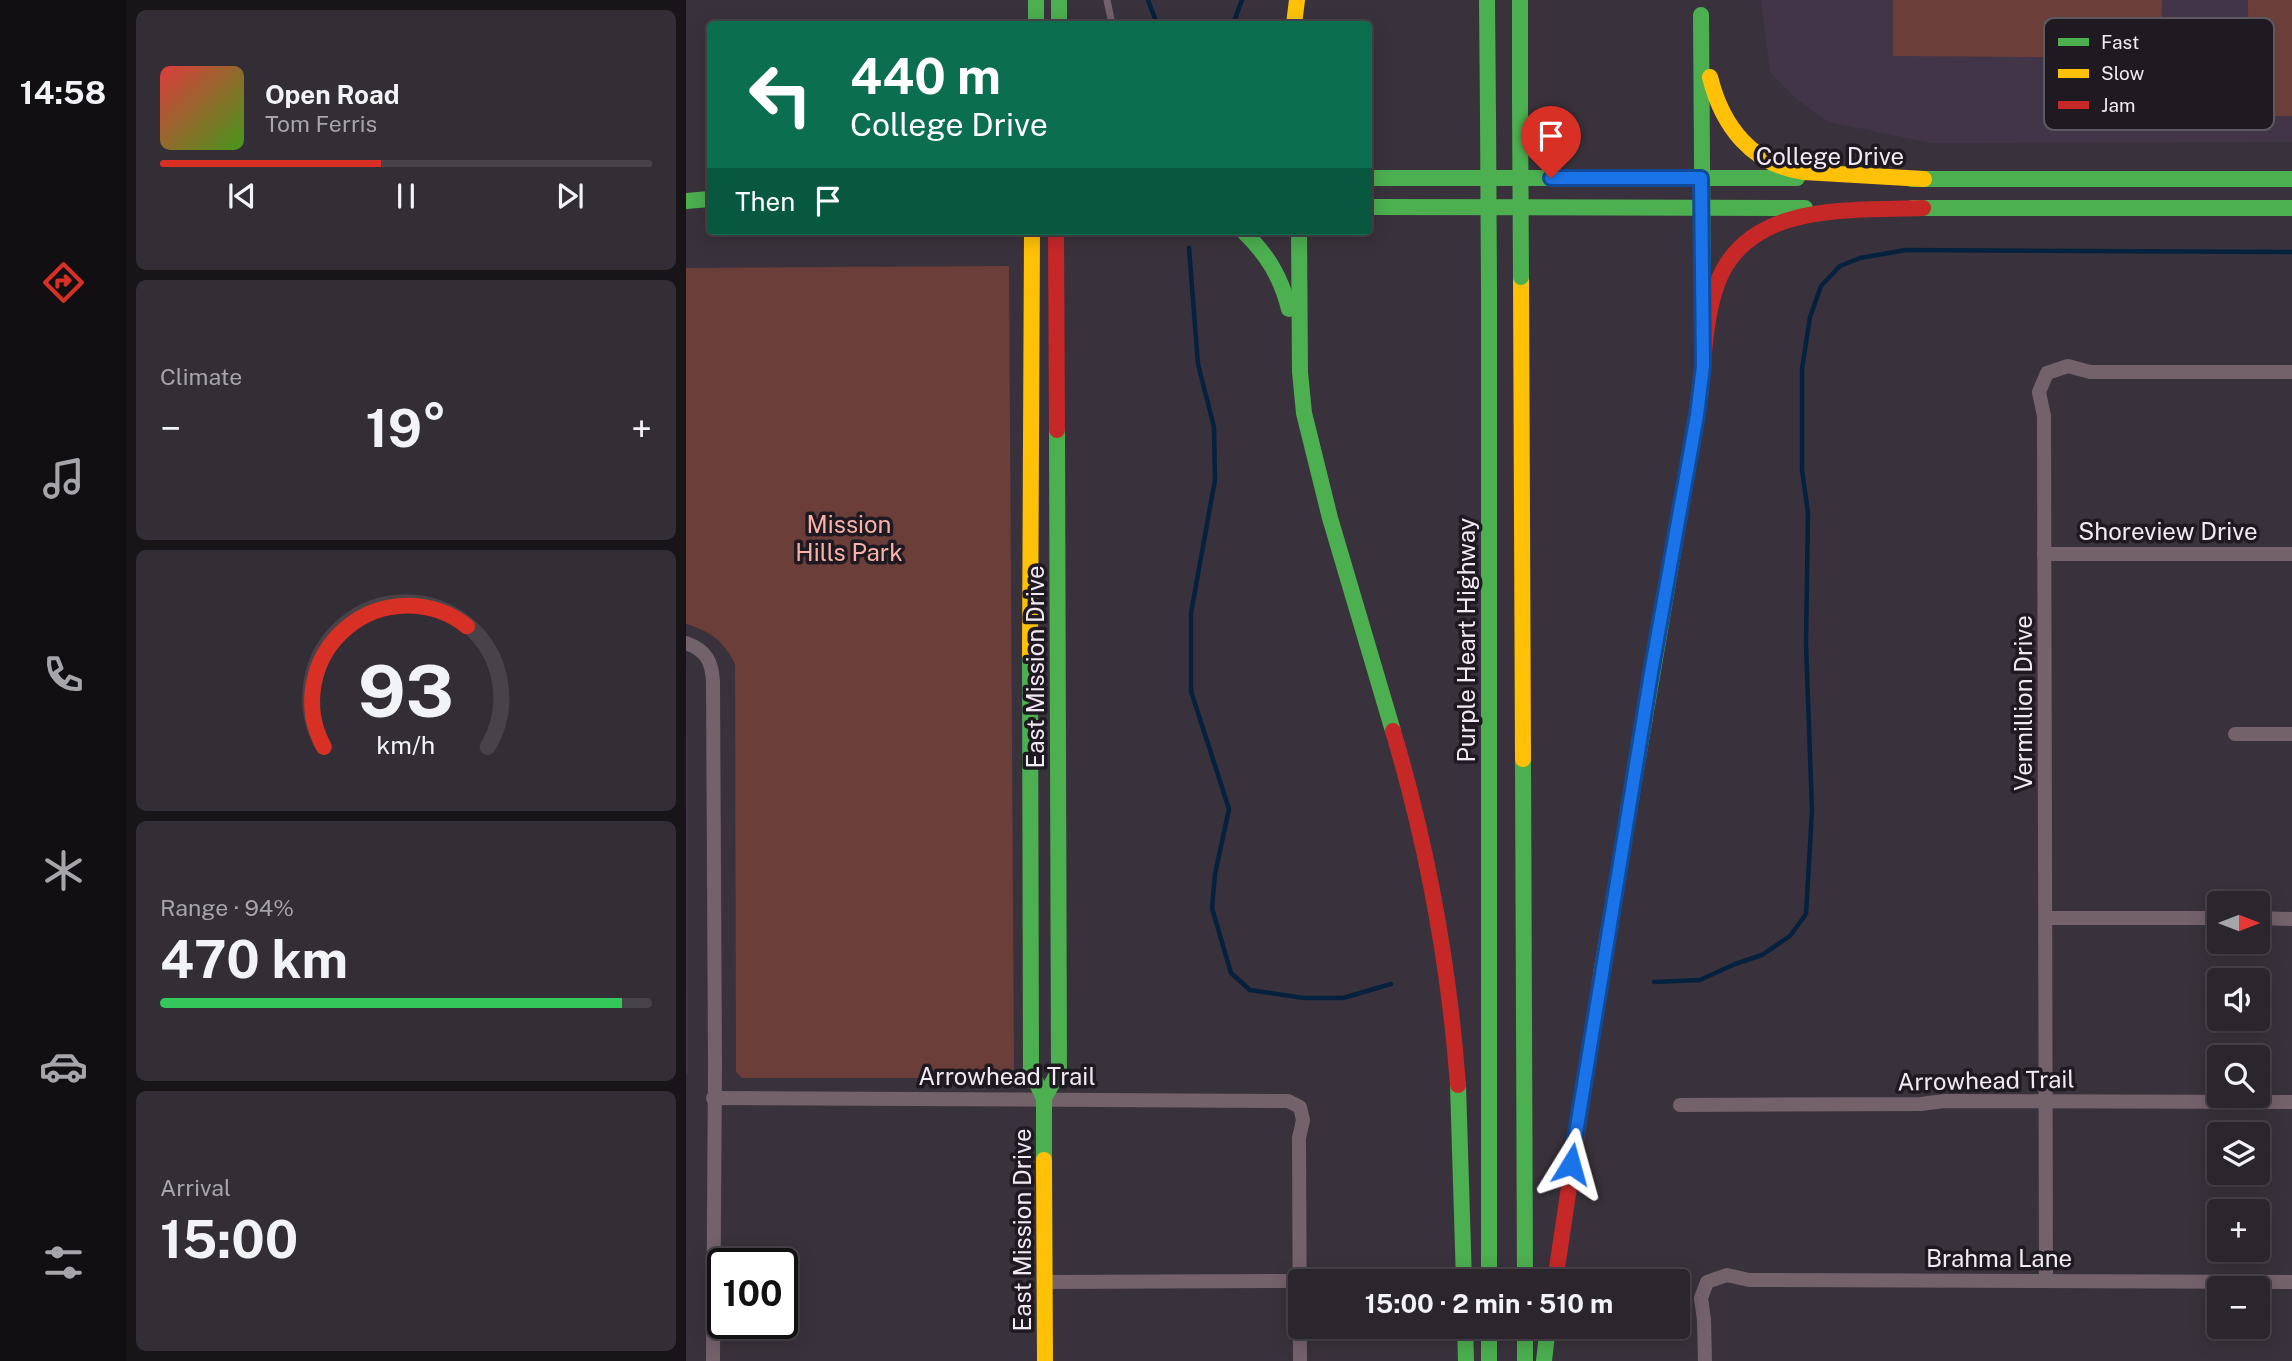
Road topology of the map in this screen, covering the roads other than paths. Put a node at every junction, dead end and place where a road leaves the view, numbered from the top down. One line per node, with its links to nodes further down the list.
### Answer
1 (1036, 0): 9 (main road)
2 (1059, 0): 10 (main road)
3 (1107, 0): 11 (lane)
4 (1297, 0): 12 (main road)
5 (1303, 0): 13 (main road)
6 (1487, 0): 47 (main road, Purple Heart Highway, bridge)
7 (1520, 0): 48 (main road, bridge)
8 (1700, 7): 15 (main road); 16 (main road)
9 (1036, 21)
10 (1059, 21)
11 (1111, 21)
12 (1294, 21)
13 (1302, 21)
14 (1372, 178): 15 (main road, College Drive)
15 (1701, 178): 16 (main road, College Drive); 21 (main road)
16 (1924, 179): 17 (main road, College Drive)
17 (2292, 179)
18 (707, 199): 19 (main road)
19 (686, 201)
20 (1372, 207): 21 (main road)
21 (1702, 208): 22 (main road); 28 (main road)
22 (1923, 208): 23 (main road); 28 (main road)
23 (2292, 208)
24 (1032, 235): 41 (main road, East Mission Drive)
25 (1056, 235): 41 (main road, East Mission Drive)
26 (1247, 235): 29 (main road)
27 (1300, 235): 29 (main road)
28 (1703, 366): 49 (main road)
29 (1300, 372): 46 (main road)
30 (2292, 372): 31 (street, Vermillion Drive)
31 (2044, 554): 32 (street, Shoreview Drive); 36 (street, Vermillion Drive)
32 (2292, 554)
33 (686, 643): 40 (street)
34 (2235, 734): 35 (street)
35 (2292, 734)
36 (2046, 918): 37 (street); 42 (street, Vermillion Drive)
37 (2207, 918)
38 (2270, 919): 39 (street)
39 (2292, 919)
40 (713, 1098): 41 (street, Arrowhead Trail); 59 (street)
41 (1044, 1098): 45 (street, Arrowhead Trail); 52 (main road, East Mission Drive)
42 (2046, 1101): 43 (street, Arrowhead Trail); 44 (street, Arrowhead Trail); 51 (street, Vermillion Drive)
43 (2292, 1101)
44 (1680, 1105)
45 (1299, 1269)
46 (1464, 1269)
47 (1489, 1269)
48 (1525, 1269)
49 (1557, 1269)
50 (1288, 1281): 52 (street)
51 (2046, 1281): 53 (street, Brahma Lane); 66 (street, Brahma Lane)
52 (1045, 1282): 60 (main road, East Mission Drive)
53 (2292, 1282)
54 (1300, 1339): 61 (street)
55 (1465, 1339): 62 (main road)
56 (1489, 1339): 63 (main road)
57 (1525, 1339): 64 (main road)
58 (1547, 1339): 65 (main road)
59 (713, 1361)
60 (1045, 1361)
61 (1300, 1361)
62 (1466, 1361)
63 (1489, 1361)
64 (1525, 1361)
65 (1544, 1361)
66 (1705, 1361)

